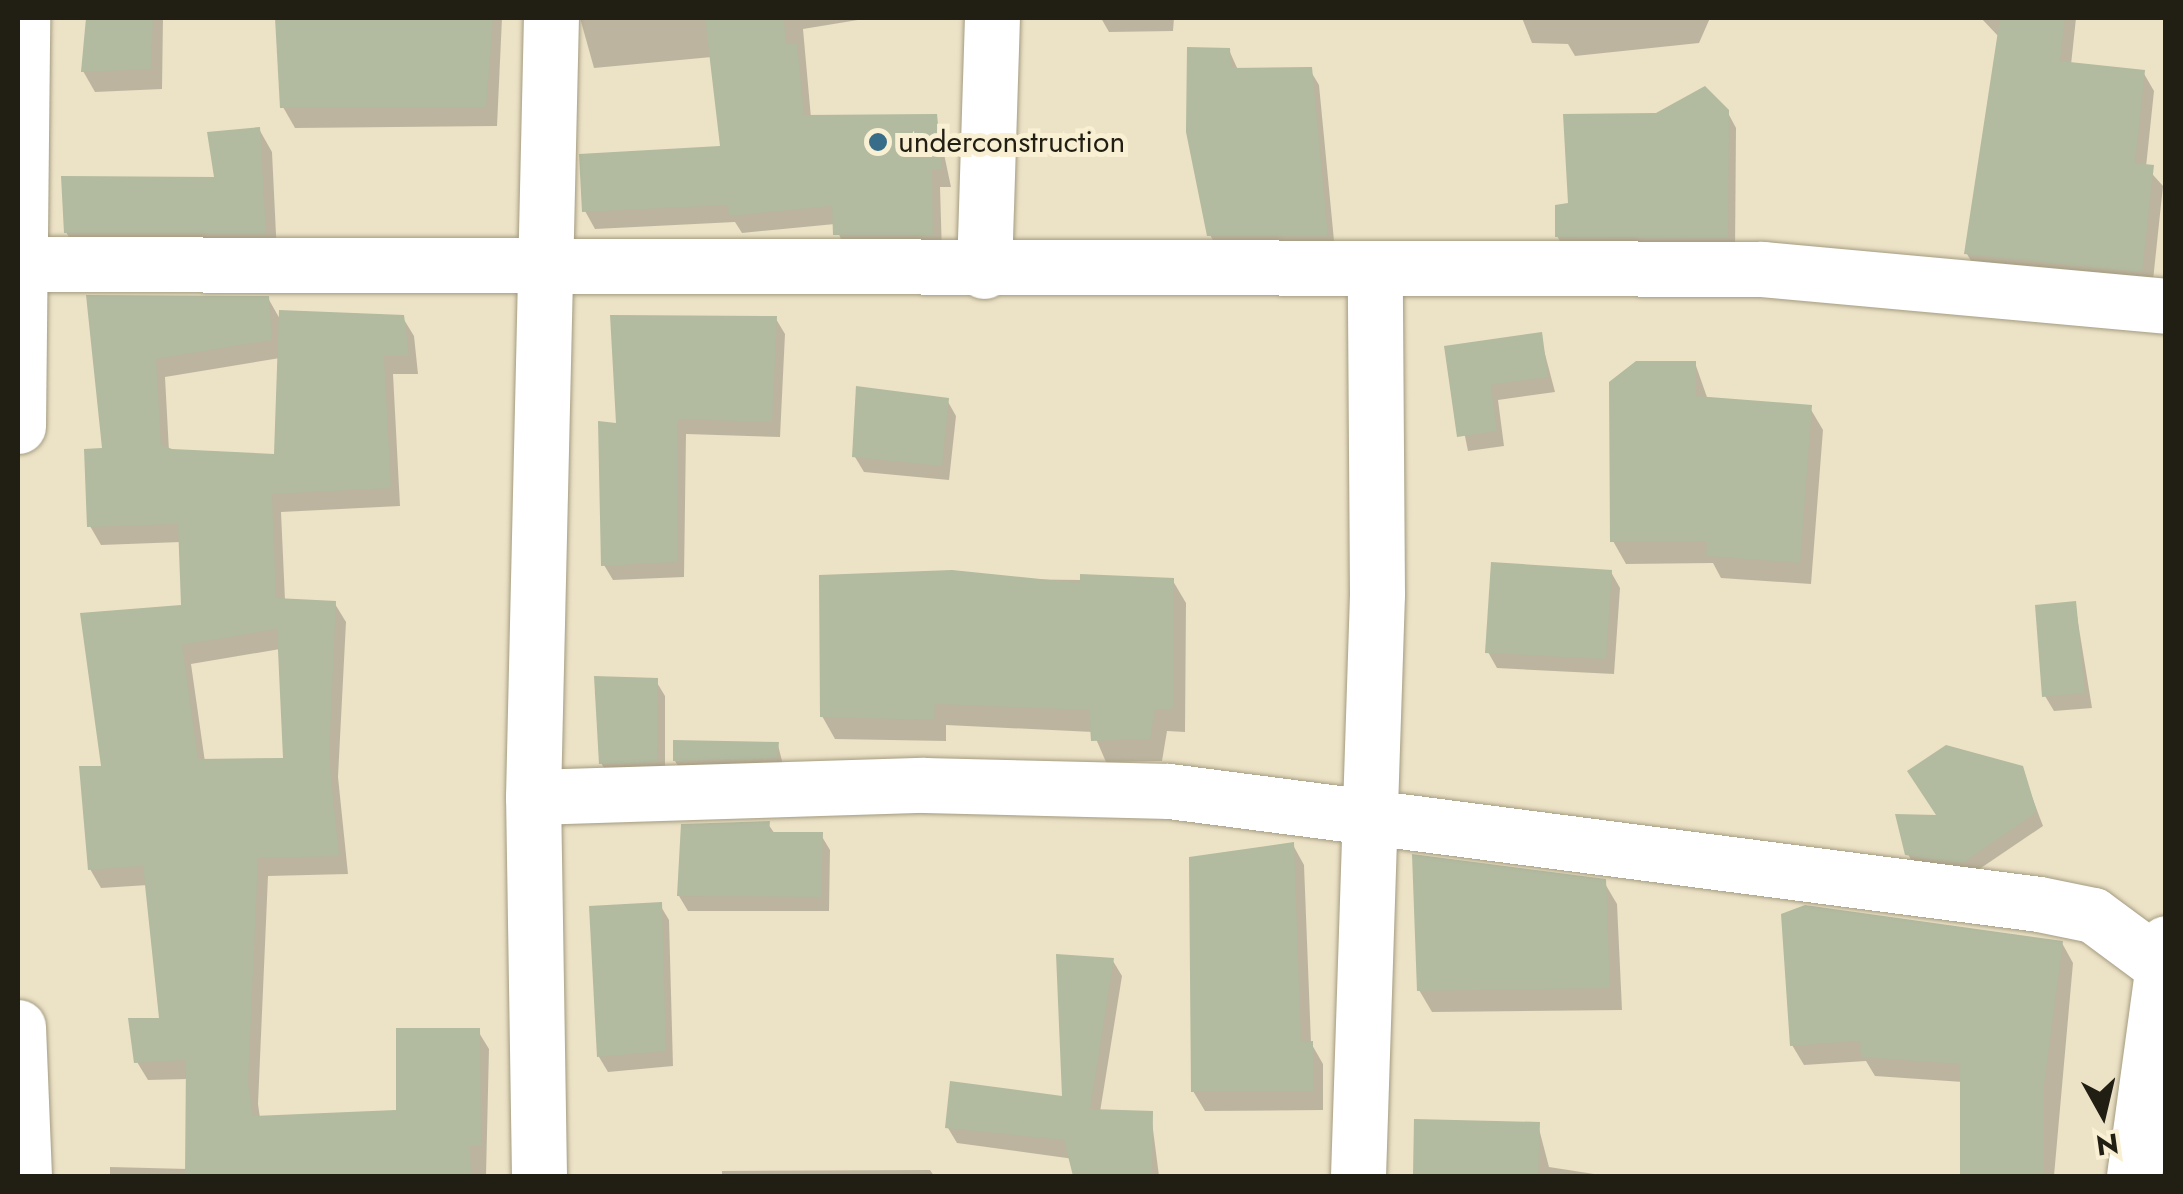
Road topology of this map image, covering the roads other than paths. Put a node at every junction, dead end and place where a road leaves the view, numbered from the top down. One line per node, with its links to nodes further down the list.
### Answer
1 (22, 18): 4 (street)
2 (551, 18): 5 (street)
3 (992, 18): 6 (street)
4 (22, 264): 5 (street); 9 (street)
5 (542, 268): 6 (street); 10 (street)
6 (984, 271): 7 (street)
7 (1375, 271): 8 (street); 11 (street)
8 (2166, 306)
9 (18, 426)
10 (533, 797): 11 (street); 15 (street)
11 (1372, 813): 12 (street); 16 (street)
12 (2164, 960): 17 (street)
13 (18, 1027): 14 (street)
14 (24, 1176)
15 (539, 1176)
16 (1358, 1176)
17 (2134, 1176)

